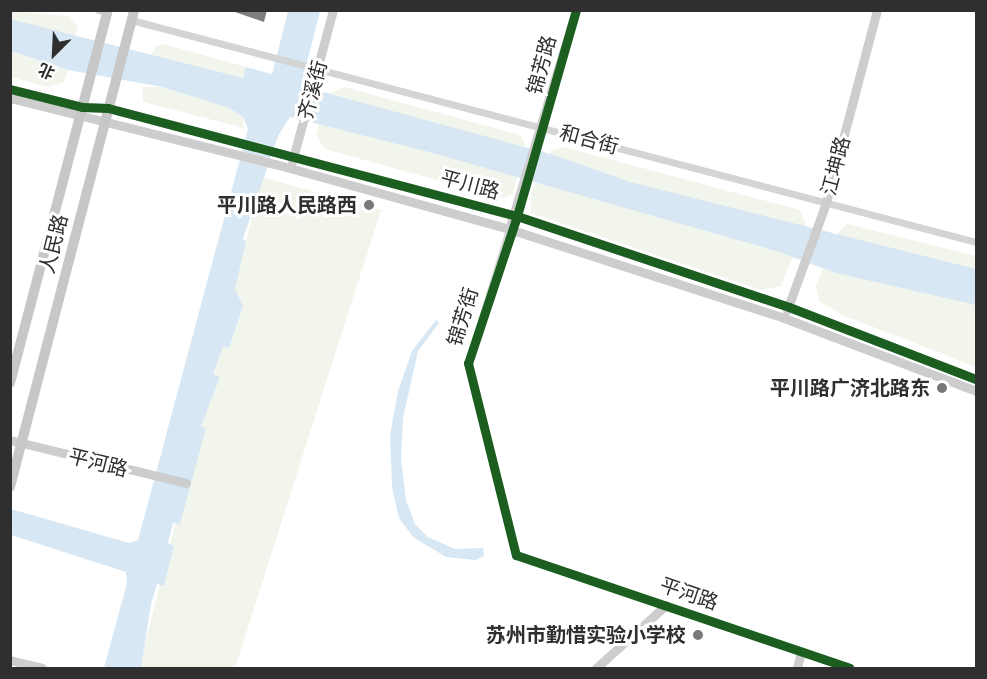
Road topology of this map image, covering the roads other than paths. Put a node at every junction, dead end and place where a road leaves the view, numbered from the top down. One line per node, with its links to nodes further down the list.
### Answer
1 (333, 10): 6 (street, 齐溪街)
2 (576, 10): 12 (street, 锦芳路)
3 (877, 10): 15 (street, 江坤路)
4 (105, 11): 10 (main road, 人民路)
5 (133, 15): 6 (street, 和合街); 9 (main road, 人民路)
6 (314, 69): 12 (street, 和合街); 13 (street, 齐溪街)
7 (10, 89): 10 (street, 平川路)
8 (10, 98): 10 (street, 平川路)
9 (108, 108): 10 (street, 平川路); 11 (main road, 人民路); 13 (street, 平川路)
10 (80, 111): 11 (street, 平川路); 22 (main road, 人民路)
11 (105, 121): 14 (street, 平川路); 24 (main road, 人民路)
12 (543, 129): 15 (street, 和合街); 16 (street, 锦芳街)
13 (294, 156): 14 (street, 齐溪街); 16 (street, 平川路)
14 (290, 168): 17 (street, 平川路)
15 (826, 203): 18 (street, 和合街); 19 (street, 江坤路)
16 (517, 216): 17 (street, 锦芳街); 19 (street, 平川路)
17 (509, 229): 20 (street, 平川路); 27 (street, 锦芳街)
18 (976, 242)
19 (789, 306): 20 (street, 江坤路); 21 (street, 平川路)
20 (784, 318): 23 (street, 平川路)
21 (976, 379)
22 (10, 383)
23 (976, 391)
24 (16, 442): 25 (street, 平河路); 26 (main road, 人民路)
25 (186, 483)
26 (10, 487)
27 (516, 555): 28 (street, 平河路)
28 (666, 605): 29 (street, 平河路); 32 (street)
29 (801, 652): 33 (street); 34 (street, 平河路)
30 (10, 660): 31 (street)
31 (42, 669)
32 (596, 669)
33 (797, 669)
34 (849, 669)

